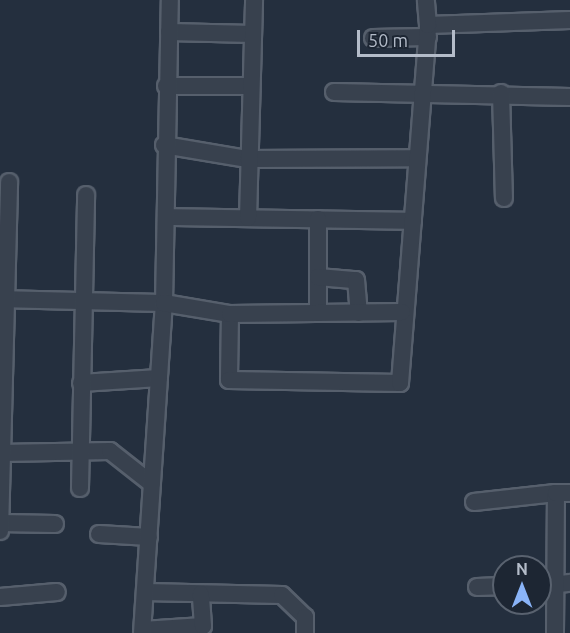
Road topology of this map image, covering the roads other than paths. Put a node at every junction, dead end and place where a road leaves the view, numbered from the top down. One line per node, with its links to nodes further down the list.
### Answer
1 (171, 0): 6 (street)
2 (254, 0): 7 (street)
3 (426, 0): 5 (street)
4 (570, 20): 5 (street)
5 (428, 31): 8 (street); 12 (street)
6 (169, 32): 7 (street); 9 (street)
7 (253, 34): 10 (street)
8 (373, 38)
9 (166, 86): 10 (street); 15 (street)
10 (251, 86): 17 (street)
11 (334, 92): 12 (street)
12 (423, 93): 13 (street); 16 (street)
13 (501, 93): 14 (street); 20 (street)
14 (570, 97)
15 (164, 145): 17 (street); 21 (street)
16 (415, 158): 17 (street); 24 (street)
17 (248, 159): 22 (street)
18 (9, 182): 26 (street)
19 (86, 195): 27 (street)
20 (504, 198)
21 (166, 217): 22 (street); 28 (street)
22 (248, 218): 23 (street)
23 (318, 219): 24 (street); 25 (street)
24 (413, 221): 29 (street)
25 (318, 277): 30 (street); 31 (street)
26 (4, 299): 27 (street); 36 (street)
27 (81, 301): 28 (street); 34 (street)
28 (164, 303): 32 (street); 33 (street)
29 (402, 312): 31 (street); 32 (street)
30 (318, 313): 31 (street); 32 (street)
31 (359, 313)
32 (230, 314)
33 (159, 378): 34 (street); 37 (street)
34 (81, 383): 35 (street)
35 (81, 452): 36 (street); 37 (street); 38 (street)
36 (1, 453): 41 (street)
37 (152, 484): 45 (street)
38 (80, 488)
39 (563, 493): 40 (street); 46 (street)
40 (474, 502)
41 (0, 523): 42 (street); 43 (street)
42 (55, 524)
43 (0, 531)
44 (99, 534): 45 (street)
45 (149, 537): 50 (street)
46 (555, 584): 53 (street)
47 (492, 586): 48 (street)
48 (477, 587)
49 (57, 592): 52 (street)
50 (145, 592): 51 (street); 54 (street)
51 (201, 594): 54 (street); 55 (street)
52 (0, 597)
53 (557, 631)
54 (142, 632)
55 (305, 633)

